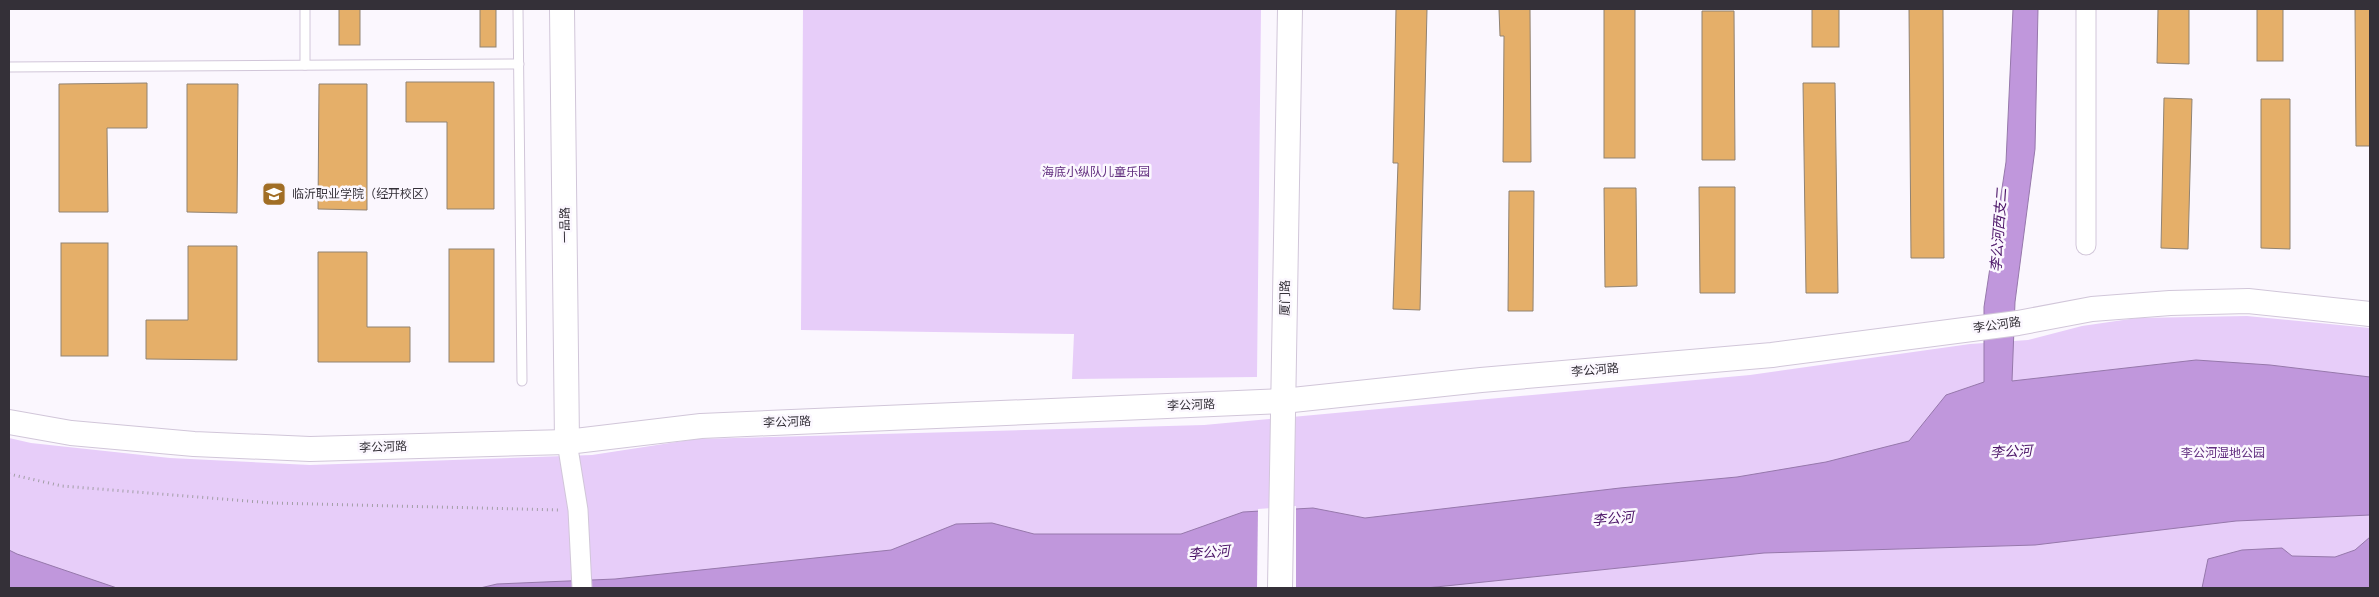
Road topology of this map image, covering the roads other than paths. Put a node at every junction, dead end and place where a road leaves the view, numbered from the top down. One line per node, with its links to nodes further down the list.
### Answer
1 (305, 9): 7 (lane)
2 (518, 9): 6 (lane)
3 (562, 9): 14 (street, 一品路)
4 (1290, 9): 12 (street, 厦门路)
5 (2086, 9): 9 (street)
6 (519, 64): 7 (lane); 11 (lane)
7 (305, 65): 8 (lane)
8 (9, 67)
9 (2086, 245)
10 (2370, 314): 12 (street, 李公河路)
11 (522, 381)
12 (1283, 401): 14 (street, 李公河路); 16 (street, 厦门路)
13 (9, 422): 14 (street, 李公河路)
14 (567, 442): 15 (street)
15 (582, 588)
16 (1280, 588)

